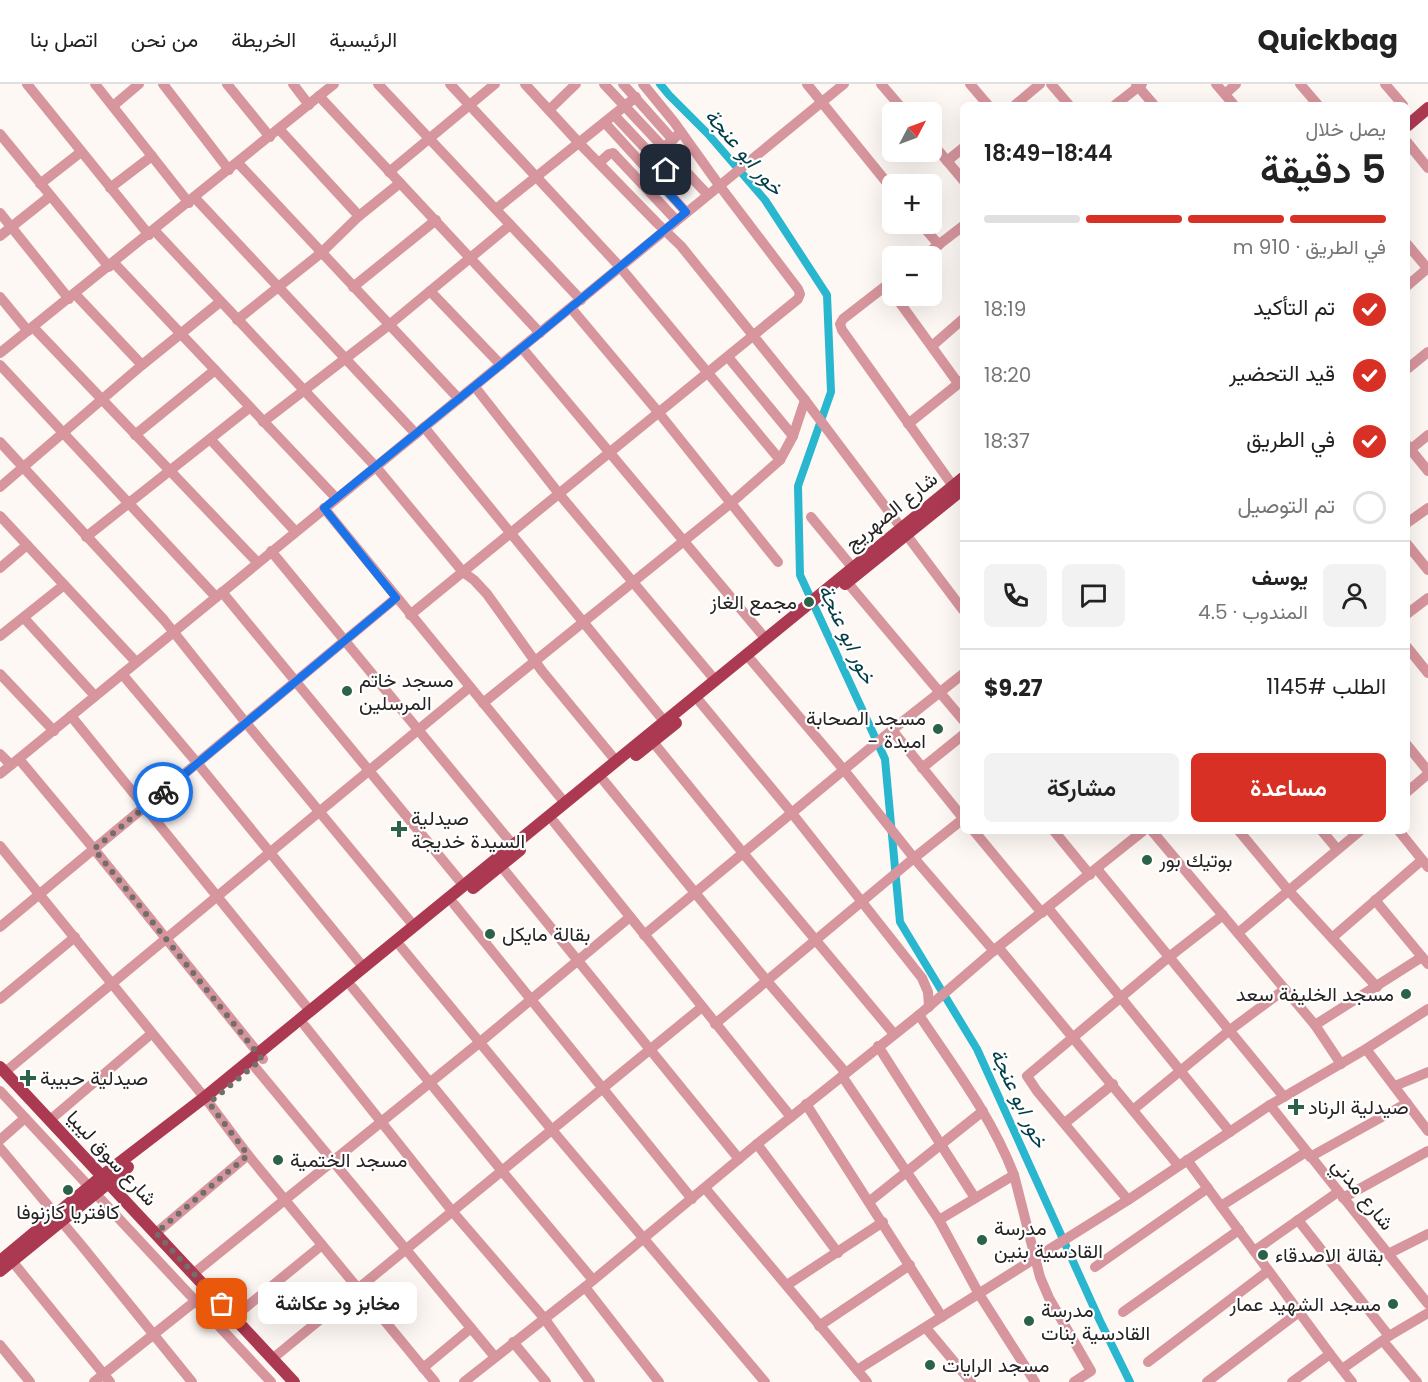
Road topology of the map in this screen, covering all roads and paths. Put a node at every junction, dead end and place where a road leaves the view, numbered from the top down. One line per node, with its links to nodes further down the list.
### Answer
1 (27, 84): 63 (street)
2 (95, 84): 43 (street)
3 (140, 84): 43 (street)
4 (163, 84): 72 (street)
5 (227, 84): 53 (street)
6 (293, 84): 41 (street)
7 (334, 84): 27 (street)
8 (378, 84): 57 (street)
9 (450, 84): 42 (street)
10 (495, 84): 42 (street)
11 (576, 84): 46 (street)
12 (643, 84): 40 (street)
13 (807, 84): 30 (street)
14 (844, 84): 30 (street)
15 (881, 84): 31 (street)
16 (970, 84): 32 (street)
17 (1040, 84): 33 (street)
18 (1052, 84): 34 (street)
19 (1216, 84): 26 (street)
20 (1236, 84): 26 (street)
21 (1300, 84): 38 (street)
22 (1385, 84): 39 (street)
23 (527, 85): 46 (street)
24 (1139, 85): 35 (street); 36 (street)
25 (614, 86): 28 (street); 44 (street)
26 (1225, 94): 37 (street)
27 (319, 96): 41 (street); 76 (street)
28 (636, 97): 44 (street); 49 (street)
29 (1428, 98): 47 (main road)
30 (821, 102): 80 (street); 86 (street)
31 (896, 102)
32 (985, 102)
33 (1019, 102)
34 (1067, 102)
35 (1119, 102)
36 (1152, 102)
37 (1232, 102)
38 (1310, 102)
39 (1398, 102)
40 (658, 103): 49 (street); 56 (street)
41 (309, 105): 53 (street)
42 (469, 105): 57 (street); 79 (street)
43 (113, 106): 67 (street)
44 (624, 106): 50 (street); 52 (street)
45 (1428, 108): 48 (main road)
46 (549, 110): 58 (street)
47 (1410, 112)
48 (1410, 113)
49 (651, 114): 52 (street); 56 (street)
50 (614, 115): 51 (street); 55 (street)
51 (605, 123): 58 (street); 65 (street)
52 (645, 126): 55 (street); 61 (street)
53 (274, 133): 72 (street); 97 (street)
54 (0, 134): 84 (street)
55 (633, 136): 64 (street); 65 (street)
56 (677, 136): 59 (street); 61 (street)
57 (429, 139): 76 (street); 93 (street)
58 (580, 144): 71 (street); 79 (street)
59 (691, 146): 69 (street); 86 (street)
60 (1410, 146): 73 (street)
61 (664, 148): 64 (street); 69 (street)
62 (960, 150): 70 (street)
63 (81, 152): 84 (street); 87 (street)
64 (649, 153): 65 (street); 74 (street)
65 (632, 154): 68 (street); 75 (street); 81 (street)
66 (942, 155): 70 (street)
67 (152, 156): 87 (street); 92 (street)
68 (618, 158): 71 (street); 75 (street)
69 (676, 161): 74 (street); 77 (street)
70 (947, 161): 78 (street)
71 (599, 163): 85 (street)
72 (233, 167): 92 (street); 109 (street)
73 (1428, 168)
74 (666, 170): 81 (street); 82 (street)
75 (629, 171): 85 (street); 91 (street)
76 (389, 172): 83 (street)
77 (686, 172): 82 (street); 89 (street)
78 (960, 176)
79 (537, 177): 93 (street); 112 (street)
80 (882, 177)
81 (656, 179): 88 (street)
82 (676, 181): 88 (street)
83 (400, 183): 97 (street); 98 (street)
84 (40, 184): 90 (street)
85 (621, 185): 94 (street)
86 (719, 185): 89 (street); 131 (street)
87 (110, 188): 104 (street)
88 (666, 190): 91 (street); 95 (street)
89 (707, 194): 95 (street)
90 (49, 196): 101 (street); 111 (street)
91 (656, 199): 94 (street); 99 (street)
92 (192, 201): 104 (street); 115 (street)
93 (496, 209): 100 (street)
94 (644, 209): 103 (street)
95 (686, 212): 99 (street)
96 (0, 213): 101 (street)
97 (359, 216): 109 (street)
98 (436, 220): 110 (street); 116 (street)
99 (676, 220): 103 (street)
100 (510, 225): 110 (street); 121 (street)
101 (11, 227): 106 (street); 120 (street)
102 (960, 228): 107 (street)
103 (664, 230): 112 (street); 131 (street)
104 (151, 232): 111 (street); 122 (street)
105 (930, 234): 107 (street)
106 (0, 236)
107 (939, 245)
108 (1410, 248): 113 (street)
109 (321, 253): 115 (street); 116 (street)
110 (471, 257): 117 (street); 130 (street)
111 (111, 265): 120 (street); 129 (street)
112 (620, 267): 121 (street); 143 (street)
113 (1428, 269): 114 (street)
114 (1410, 284)
115 (279, 287): 125 (street); 137 (street)
116 (353, 287): 127 (street)
117 (430, 291): 127 (street); 140 (street)
118 (882, 294): 154 (street)
119 (0, 297): 128 (street)
120 (72, 297): 128 (street); 139 (street)
121 (581, 300): 124 (street)
122 (220, 302): 125 (street); 129 (street)
123 (904, 306): 132 (street)
124 (571, 308): 130 (street); 152 (street)
125 (237, 320): 147 (street)
126 (960, 322): 132 (street)
127 (389, 325): 137 (street); 148 (street)
128 (30, 329): 135 (street); 149 (street)
129 (180, 333): 139 (street); 142 (street)
130 (540, 333): 133 (street)
131 (754, 335): 136 (street); 150 (street)
132 (932, 346): 144 (street)
133 (522, 348): 140 (street); 164 (street)
134 (1428, 352): 141 (street)
135 (0, 353)
136 (728, 357): 143 (street); 159 (street)
137 (346, 359): 147 (street); 155 (street)
138 (0, 365): 156 (street)
139 (142, 365): 149 (street)
140 (501, 365): 146 (street)
141 (1410, 367)
142 (215, 370): 151 (street); 157 (street)
143 (708, 374): 152 (street); 165 (street)
144 (960, 380)
145 (960, 382): 154 (street)
146 (475, 387): 148 (street); 172 (street)
147 (304, 391): 153 (street); 167 (street)
148 (459, 399): 155 (street)
149 (101, 400): 156 (street); 157 (street)
150 (805, 400): 159 (street); 182 (street)
151 (249, 408): 153 (street); 160 (street)
152 (659, 413): 164 (street); 175 (street)
153 (263, 422): 173 (street)
154 (908, 424): 170 (street)
155 (420, 430): 167 (street); 183 (street)
156 (63, 432): 166 (street); 174 (street)
157 (135, 435): 169 (street)
158 (1428, 435): 162 (street)
159 (793, 436): 165 (street)
160 (211, 440): 169 (street); 181 (street)
161 (0, 442): 166 (street)
162 (1410, 446)
163 (1410, 448): 168 (street)
164 (610, 453): 172 (street); 185 (street)
165 (780, 460): 175 (street)
166 (23, 467): 171 (street); 184 (street)
167 (376, 467): 173 (street); 194 (street)
168 (1428, 471)
169 (170, 472): 174 (street); 189 (street)
170 (960, 484): 182 (main road, شارع الصهريج)
171 (0, 487)
172 (560, 495): 183 (street); 195 (street)
173 (336, 498): 176 (street)
174 (130, 503): 184 (street); 198 (street)
175 (731, 503): 185 (street); 190 (street)
176 (324, 508): 181 (street); 199 (street)
177 (1428, 508): 180 (street)
178 (0, 516): 186 (street)
179 (811, 517): 191 (street)
180 (1410, 522)
181 (295, 531): 188 (street)
182 (903, 532): 191 (main road, شارع الصهريج); 196 (main road, شارع الصهريج); 202 (street)
183 (511, 535): 194 (street); 207 (street)
184 (87, 537): 208 (street)
185 (682, 542): 195 (street); 210 (street)
186 (27, 545): 192 (street); 197 (street)
187 (1410, 548): 193 (street)
188 (271, 551): 189 (street); 211 (street)
189 (257, 562): 198 (street)
190 (778, 562)
191 (852, 567): 201 (main road, شارع الصهريج)
192 (0, 568)
193 (1428, 570)
194 (463, 572): 205 (street); 213 (street)
195 (633, 582): 207 (street); 220 (street)
196 (847, 582): 201 (main road, شارع الصهريج); 223 (street)
197 (64, 585): 206 (street); 215 (street)
198 (219, 594): 208 (street); 221 (street)
199 (396, 598): 205 (street); 211 (street)
200 (1428, 598): 204 (street)
201 (818, 600): 203 (main road)
202 (960, 606)
203 (806, 610): 210 (main road); 214 (main road)
204 (1410, 612)
205 (411, 615): 222 (street)
206 (24, 618): 209 (street); 224 (street)
207 (582, 622): 213 (street); 229 (street)
208 (174, 632): 215 (street); 230 (street)
209 (0, 636)
210 (765, 638): 220 (main road)
211 (345, 641): 221 (street); 231 (street)
212 (1410, 650): 216 (street)
213 (534, 660): 226 (street); 238 (street)
214 (751, 660): 225 (main road); 243 (street)
215 (136, 662): 218 (street)
216 (1428, 673)
217 (0, 674): 233 (street)
218 (122, 674): 224 (street); 240 (street)
219 (960, 676): 223 (street)
220 (715, 680): 229 (main road)
221 (296, 681): 230 (street); 242 (street)
222 (470, 687): 226 (street); 231 (street)
223 (940, 692): 228 (street); 232 (street)
224 (95, 696): 227 (street)
225 (700, 702): 235 (main road); 251 (street)
226 (483, 703): 248 (street)
227 (71, 716): 233 (street); 249 (street)
228 (960, 716)
229 (664, 721): 238 (main road)
230 (246, 723): 240 (street); 250 (street)
231 (417, 730): 242 (street); 263 (street)
232 (892, 730): 241 (street); 243 (street)
233 (54, 731): 239 (street)
234 (960, 737): 241 (street)
235 (653, 742): 246 (main road); 268 (street)
236 (1410, 749): 244 (street)
237 (0, 754): 239 (street)
238 (616, 761): 248 (main road)
239 (15, 762): 245 (street); 265 (street)
240 (198, 764): 249 (street); 267 (street)
241 (922, 768): 252 (street)
242 (369, 770): 250 (street); 273 (street)
243 (844, 770): 251 (street); 269 (street)
244 (1428, 773): 247 (street)
245 (0, 774)
246 (604, 781): 254 (main road); 275 (street)
247 (1410, 789)
248 (565, 803): 263 (main road)
249 (145, 807): 265 (street); 277 (street)
250 (320, 810): 267 (street); 284 (street)
251 (792, 812): 268 (street); 279 (street)
252 (960, 814)
253 (960, 820): 269 (street)
254 (554, 822): 271 (main road); 283 (street)
255 (977, 834): 281 (street)
256 (1057, 834): 272 (street)
257 (1139, 834): 272 (street)
258 (1155, 834): 282 (street)
259 (1241, 834): 274 (street)
260 (1324, 834): 266 (street)
261 (1356, 834): 266 (street)
262 (1401, 834): 270 (street)
263 (513, 845): 273 (main road)
264 (1, 849): 276 (street)
265 (94, 849): 276 (street); 290 (street)
266 (1337, 849): 274 (street)
267 (269, 852): 277 (street); 297 (street)
268 (743, 853): 275 (street); 291 (street)
269 (914, 858): 279 (street); 293 (street)
270 (1425, 863): 278 (street)
271 (501, 866): 280 (main road); 296 (street)
272 (1093, 872): 281 (street); 294 (street)
273 (464, 886): 284 (main road)
274 (1288, 890): 286 (street); 289 (street)
275 (695, 892): 287 (street); 298 (street)
276 (40, 894): 285 (street); 288 (street)
277 (217, 895): 290 (street); 309 (street)
278 (1375, 900): 289 (street); 295 (street)
279 (862, 902): 291 (street); 306 (street)
280 (454, 904): 292 (main road); 305 (street)
281 (1045, 911): 293 (street); 303 (street)
282 (1223, 915): 286 (street); 294 (street)
283 (630, 918): 287 (street); 296 (street)
284 (414, 926): 297 (main road)
285 (0, 927)
286 (1238, 933): 302 (street)
287 (644, 935): 307 (street)
288 (75, 937): 299 (street); 304 (street)
289 (1333, 937): 301 (street)
290 (165, 938): 299 (street); 322 (street)
291 (815, 940): 298 (street); 316 (street)
292 (401, 947): 300 (main road); 318 (street)
293 (996, 949): 306 (street); 317 (street)
294 (1169, 957): 303 (street); 314 (street)
295 (1425, 960): 301 (street)
296 (578, 962): 305 (street); 321 (street)
297 (364, 968): 309 (main road)
298 (767, 981): 311 (street); 327 (street)
299 (111, 984): 315 (street); 325 (street)
300 (352, 987): 313 (main road); 328 (street)
301 (1377, 987): 312 (street)
302 (1285, 989): 312 (street); 314 (street)
303 (1121, 998): 317 (street); 324 (street)
304 (0, 999)
305 (530, 1000): 318 (street); 331 (street)
306 (930, 1005): 310 (street)
307 (702, 1007): 311 (street); 321 (street)
308 (1428, 1009): 320 (street)
309 (310, 1011): 322 (main road)
310 (919, 1014): 316 (street); 339 (street)
311 (715, 1024): 340 (street)
312 (1315, 1025): 323 (street)
313 (304, 1026): 322 (main road); 343 (street)
314 (1230, 1030): 324 (street); 333 (street)
315 (151, 1034): 334 (street); 342 (street)
316 (894, 1034): 319 (street)
317 (1074, 1037): 329 (street); 344 (street)
318 (479, 1043): 328 (street); 345 (street)
319 (878, 1046): 327 (street); 350 (street)
320 (1366, 1049): 323 (street); 330 (street)
321 (650, 1050): 331 (street); 355 (street)
322 (258, 1060): 334 (main road); 356 (street)
323 (1341, 1064): 333 (street)
324 (1182, 1071): 338 (street); 347 (street)
325 (2, 1072): 342 (main road, شارع سوق ليبيا); 362 (main road, شارع سوق ليبيا)
326 (1428, 1072): 330 (street)
327 (844, 1075): 336 (street); 360 (street)
328 (429, 1082): 343 (street); 359 (street)
329 (1113, 1084): 338 (street); 344 (street)
330 (1395, 1086): 335 (street)
331 (602, 1090): 345 (street); 368 (street)
332 (0, 1091): 341 (street)
333 (1284, 1097): 337 (street)
334 (207, 1100): 353 (street); 358 (main road); 362 (main road)
335 (1407, 1103): 346 (street); 354 (street)
336 (806, 1104): 340 (street); 371 (street)
337 (1270, 1106): 347 (street); 354 (street, شارع مدني)
338 (1134, 1110): 357 (street)
339 (983, 1111): 350 (street); 361 (street)
340 (791, 1117): 349 (street)
341 (25, 1118): 348 (street); 362 (street)
342 (50, 1120): 362 (main road, شارع سوق ليبيا)
343 (381, 1121): 356 (street); 373 (street)
344 (1065, 1123): 370 (street)
345 (552, 1130): 359 (street); 381 (street)
346 (1428, 1131)
347 (1230, 1132): 357 (street)
348 (0, 1140)
349 (757, 1144): 355 (street); 385 (street)
350 (941, 1146): 360 (street); 367 (street)
351 (0, 1148): 374 (street)
352 (1428, 1150): 366 (street)
353 (248, 1155): 369 (street); 379 (street)
354 (1308, 1155): 366 (street, شارع مدني); 372 (street)
355 (739, 1159): 363 (street)
356 (334, 1161): 369 (street); 383 (street)
357 (1183, 1163): 364 (street); 370 (street)
358 (125, 1169): 362 (main road); 365 (main road)
359 (502, 1171): 373 (street); 394 (street)
360 (907, 1173): 371 (street); 375 (street)
361 (1014, 1175): 367 (street); 388 (street)
362 (99, 1184): 365 (main road, شارع سوق ليبيا); 374 (main road); 398 (main road, شارع سوق ليبيا)
363 (705, 1188): 368 (street); 395 (street)
364 (1208, 1188): 372 (street); 390 (street)
365 (118, 1192): 379 (main road, شارع سوق ليبيا)
366 (1341, 1195): 376 (street); 386 (street, شارع مدني)
367 (975, 1198): 375 (street)
368 (692, 1199): 381 (street)
369 (286, 1200): 382 (street); 393 (street)
370 (1128, 1200): 388 (street)
371 (870, 1202): 377 (street)
372 (1221, 1206): 378 (street)
373 (452, 1210): 383 (street); 405 (street)
374 (59, 1219): 387 (main road); 409 (street)
375 (939, 1220): 397 (street)
376 (1298, 1220): 384 (street); 410 (street)
377 (883, 1222): 385 (street); 389 (street)
378 (1239, 1230): 384 (street); 400 (street)
379 (156, 1233): 393 (main road, شارع سوق ليبيا)
380 (1426, 1237): 386 (street)
381 (644, 1238): 394 (street); 433 (street)
382 (322, 1245): 396 (street); 403 (street)
383 (405, 1249): 396 (street); 407 (street)
384 (1254, 1251): 392 (street)
385 (838, 1252): 395 (street)
386 (1388, 1254): 399 (street, شارع مدني)
387 (5, 1256): 391 (main road); 419 (street)
388 (1035, 1257): 397 (street); 436 (street)
389 (910, 1265): 404 (street); 406 (street)
390 (1095, 1267)
391 (0, 1271)
392 (1268, 1271): 401 (street); 416 (street)
393 (194, 1274): 403 (main road, شارع سوق ليبيا)
394 (589, 1283): 405 (street); 432 (street)
395 (788, 1285): 406 (street)
396 (357, 1288): 415 (street); 417 (street)
397 (979, 1294): 404 (street); 435 (street)
398 (199, 1298): 409 (street); 425 (street); 426 (main road, شارع سوق ليبيا)
399 (1428, 1304)
400 (1124, 1312)
401 (1299, 1312): 413 (street); 437 (street)
402 (1428, 1313): 410 (street)
403 (234, 1317): 415 (main road, شارع سوق ليبيا)
404 (942, 1317): 408 (street)
405 (544, 1318): 411 (street); 431 (street)
406 (819, 1326): 420 (street)
407 (471, 1328): 414 (street); 417 (street)
408 (926, 1328): 420 (street); 434 (street)
409 (153, 1335): 419 (street); 424 (street)
410 (1386, 1339): 418 (street); 439 (street)
411 (513, 1342): 414 (street); 430 (street)
412 (0, 1345): 422 (street)
413 (1330, 1354): 418 (street); 421 (street)
414 (495, 1357): 429 (street)
415 (272, 1359): 427 (main road, شارع سوق ليبيا)
416 (1148, 1362)
417 (423, 1368): 428 (street)
418 (1342, 1369): 438 (street)
419 (107, 1378): 423 (street)
420 (861, 1378)
421 (1297, 1380)
422 (30, 1382)
423 (94, 1382)
424 (192, 1382)
425 (271, 1382)
426 (285, 1382)
427 (294, 1382)
428 (435, 1382)
429 (464, 1382)
430 (546, 1382)
431 (590, 1382)
432 (659, 1382)
433 (765, 1382)
434 (971, 1382)
435 (1035, 1382)
436 (1074, 1382)
437 (1207, 1382)
438 (1352, 1382)
439 (1418, 1382)

